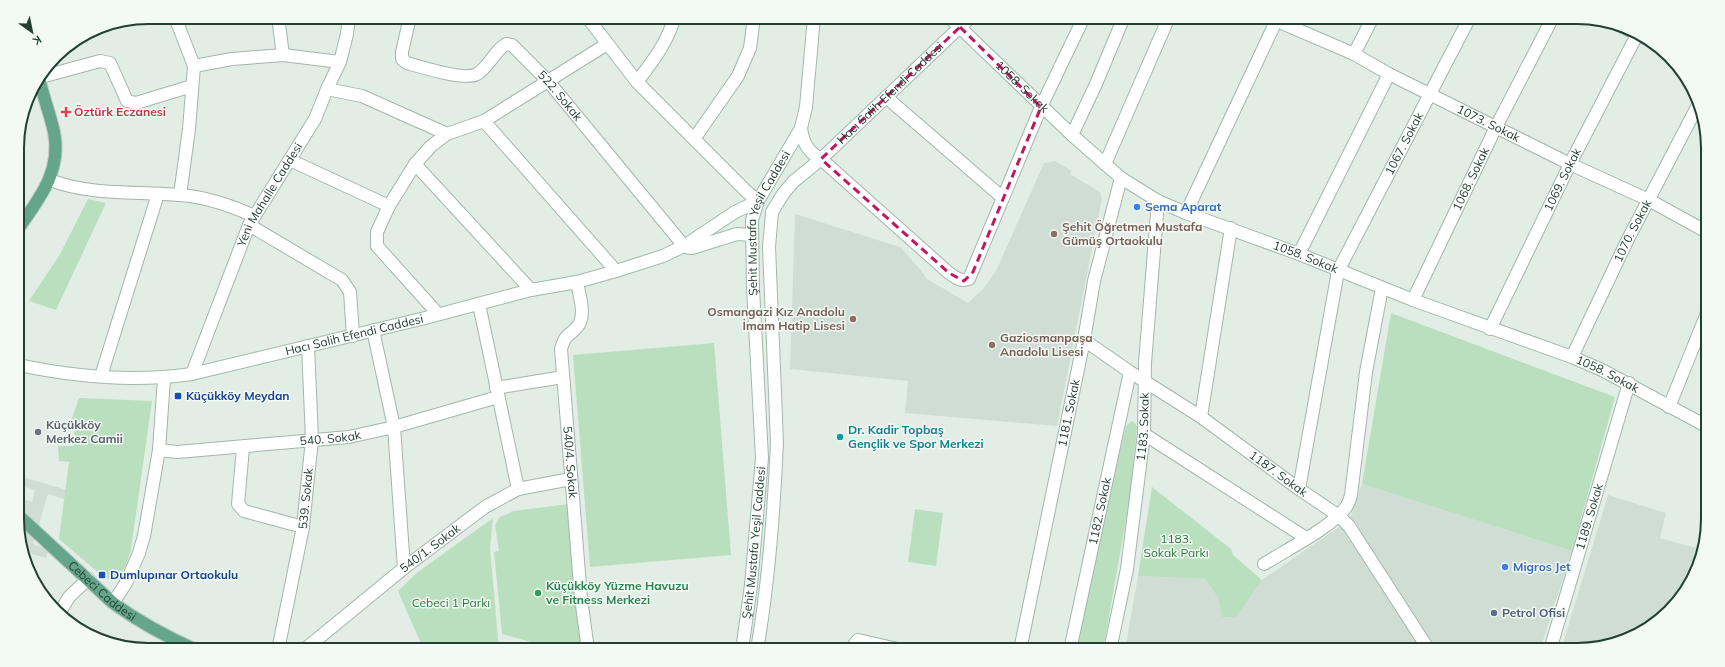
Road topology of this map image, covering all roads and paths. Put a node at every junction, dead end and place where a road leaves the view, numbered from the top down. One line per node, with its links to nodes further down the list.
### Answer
1 (178, 24): 25 (street)
2 (279, 24): 23 (street)
3 (348, 24): 24 (street, Yeni Mahalle Caddesi)
4 (408, 24): 28 (street, 522. Sokak)
5 (592, 24): 21 (street)
6 (672, 24): 29 (street)
7 (753, 24): 42 (street)
8 (813, 24): 39 (street, Şehit Mustafa Yeşil Caddesi)
9 (957, 24): 19 (street, 1058. Sokak)
10 (963, 24): 19 (street, Hacı Salih Efendi Caddesi)
11 (1081, 24): 35 (street)
12 (1121, 24): 41 (street)
13 (1166, 24): 46 (street)
14 (1271, 24): 57 (street)
15 (1287, 24): 22 (street, 1073. Sokak)
16 (1369, 24): 22 (street)
17 (1466, 24): 33 (street, 1067. Sokak)
18 (1549, 24): 38 (street, 1068. Sokak)
19 (960, 27): 34 (street, Hacı Salih Efendi Caddesi); 35 (street, 1058. Sokak)
20 (1635, 39): 47 (street, 1069. Sokak)
21 (607, 44): 28 (street); 29 (street)
22 (1354, 54): 26 (street, 1073. Sokak)
23 (283, 55): 24 (street); 25 (street)
24 (340, 62): 32 (street, Yeni Mahalle Caddesi)
25 (194, 66): 31 (street)
26 (1389, 74): 33 (street, 1073. Sokak); 64 (street)
27 (47, 76): 31 (street)
28 (548, 81): 37 (street); 63 (street, 522. Sokak)
29 (638, 82): 42 (street)
30 (41, 85): 49 (main road)
31 (192, 86): 51 (street)
32 (327, 89): 40 (street); 44 (street, Yeni Mahalle Caddesi)
33 (1431, 94): 38 (street, 1073. Sokak); 66 (street, 1067. Sokak)
34 (886, 97): 43 (street, Hacı Salih Efendi Caddesi); 52 (street)
35 (1041, 107): 41 (street, 1058. Sokak); 52 (street)
36 (1695, 110): 53 (street, 1070. Sokak)
37 (484, 120): 40 (street); 65 (street)
38 (1496, 127): 47 (street, 1073. Sokak); 70 (street, 1068. Sokak)
39 (801, 128): 43 (street); 54 (street, Şehit Mustafa Yeşil Caddesi)
40 (447, 134): 45 (street)
41 (1072, 135): 46 (street, 1058. Sokak)
42 (694, 139): 54 (street)
43 (821, 159): 52 (street); 114 (street, Şehit Mustafa Yeşil Caddesi)
44 (290, 160): 56 (street); 59 (street, Yeni Mahalle Caddesi)
45 (416, 164): 56 (street); 69 (street)
46 (1105, 164): 48 (street, 1058. Sokak)
47 (1570, 164): 53 (street, 1073. Sokak); 74 (street, 1069. Sokak)
48 (1121, 178): 55 (street, 1058. Sokak); 77 (street, 1181. Sokak)
49 (50, 180): 50 (street); 58 (main road)
50 (158, 194): 51 (street); 83 (street)
51 (180, 195): 59 (street)
52 (1003, 198)
53 (1649, 200): 61 (street, 1073. Sokak); 79 (street, 1070. Sokak)
54 (758, 201): 62 (street, Şehit Mustafa Yeşil Caddesi); 63 (street)
55 (1158, 201): 57 (street, 1058. Sokak); 86 (street, 1183. Sokak)
56 (389, 206): 72 (street)
57 (1186, 213): 60 (street, 1058. Sokak)
58 (24, 220)
59 (251, 220): 76 (street); 82 (street, Yeni Mahalle Caddesi)
60 (1231, 228): 64 (street, 1058. Sokak); 90 (street)
61 (1701, 229)
62 (752, 235): 63 (street); 113 (street, Şehit Mustafa Yeşil Caddesi)
63 (684, 246): 65 (street, Hacı Salih Efendi Caddesi)
64 (1300, 254): 66 (street, 1058. Sokak)
65 (616, 271): 67 (street, Hacı Salih Efendi Caddesi)
66 (1338, 271): 68 (street, 1058. Sokak); 99 (street, 1067. Sokak)
67 (577, 282): 69 (street, Hacı Salih Efendi Caddesi); 84 (street, 540/4. Sokak)
68 (1382, 288): 70 (street, 1058. Sokak); 100 (street)
69 (531, 290): 71 (street, Hacı Salih Efendi Caddesi)
70 (1413, 300): 74 (street, 1058. Sokak)
71 (479, 304): 72 (street, Hacı Salih Efendi Caddesi); 88 (street)
72 (438, 314): 75 (street, Hacı Salih Efendi Caddesi)
73 (1701, 328): 89 (street)
74 (1490, 329): 79 (street, 1058. Sokak)
75 (373, 330): 76 (street, Hacı Salih Efendi Caddesi); 92 (street)
76 (353, 336): 78 (street, Hacı Salih Efendi Caddesi)
77 (1084, 340): 81 (street, 1187. Sokak); 117 (street, 1181. Sokak)
78 (308, 346): 82 (street, Hacı Salih Efendi Caddesi); 94 (street, 539. Sokak)
79 (1572, 357): 87 (street, 1058. Sokak)
80 (24, 366): 83 (street, Hacı Salih Efendi Caddesi)
81 (1130, 372): 86 (street, 1187. Sokak); 118 (street, 1182. Sokak)
82 (192, 374): 85 (street, Hacı Salih Efendi Caddesi)
83 (101, 376): 85 (street, Hacı Salih Efendi Caddesi)
84 (563, 377): 88 (street, 540. Sokak); 97 (street, 540/4. Sokak)
85 (164, 378): 96 (street)
86 (1146, 381): 90 (street, 1187. Sokak); 93 (street, 1183. Sokak)
87 (1629, 383): 89 (street, 1058. Sokak); 121 (street, 1189. Sokak)
88 (497, 393): 92 (street, 540. Sokak); 98 (street)
89 (1669, 406): 91 (street, 1058. Sokak)
90 (1201, 417): 99 (street, 1187. Sokak)
91 (1701, 423)
92 (394, 427): 94 (street, 540. Sokak); 105 (street)
93 (1144, 434): 103 (street); 119 (street, 1183. Sokak)
94 (312, 440): 95 (street, 540. Sokak); 102 (street, 539. Sokak)
95 (243, 448): 96 (street, 540. Sokak); 102 (street)
96 (159, 450): 107 (street)
97 (571, 478): 98 (street, 540/1. Sokak); 112 (street, 540/4. Sokak)
98 (518, 489): 105 (street, 540/1. Sokak)
99 (1299, 490): 100 (street, 1187. Sokak)
100 (1339, 516): 103 (street); 120 (street, 1187. Sokak)
101 (24, 521): 106 (main road, Cebeci Caddesi)
102 (303, 527): 110 (street, 539. Sokak)
103 (1306, 538): 104 (street)
104 (1264, 564)
105 (404, 568): 111 (street, 540/1. Sokak)
106 (88, 579): 107 (main road, Cebeci Caddesi); 108 (street)
107 (113, 603): 109 (main road, Cebeci Caddesi)
108 (62, 608)
109 (182, 643)
110 (279, 643)
111 (313, 643)
112 (587, 643)
113 (743, 643)
114 (758, 643)
115 (856, 643): 116 (street)
116 (871, 643)
117 (1021, 643)
118 (1072, 643)
119 (1111, 643)
120 (1424, 643)
121 (1552, 643)

